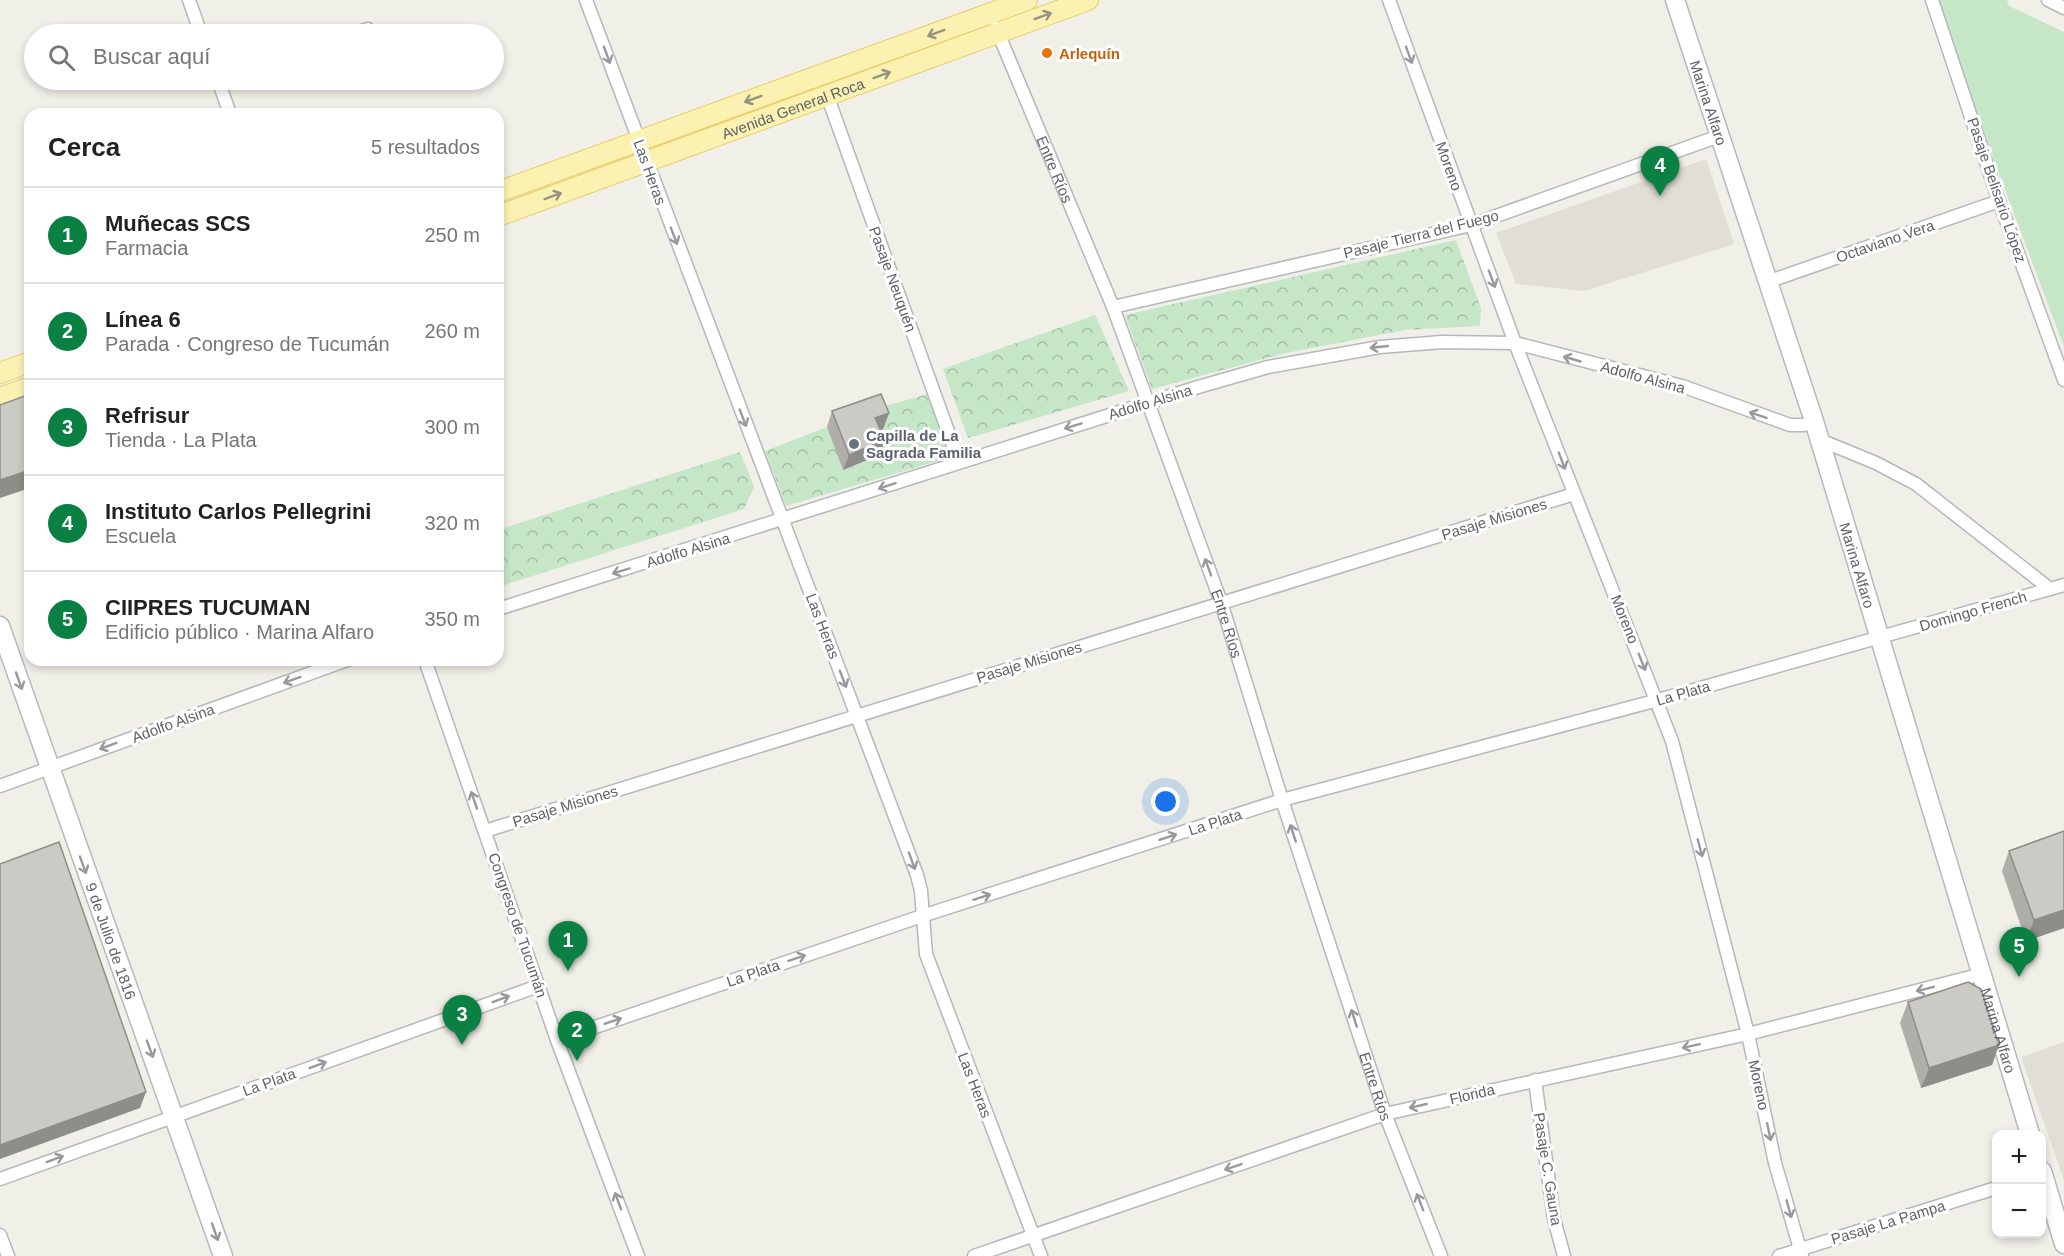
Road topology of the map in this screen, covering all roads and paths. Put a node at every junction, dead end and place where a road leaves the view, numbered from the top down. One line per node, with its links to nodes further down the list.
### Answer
1 (189, 0): 11 (street)
2 (586, 0): 17 (street, Las Heras, one-way to 17)
3 (1027, 0): 9 (main road, Avenida General Roca)
4 (1088, 0): 12 (main road, Avenida General Roca, one-way to 4)
5 (1389, 0): 22 (street, Moreno, one-way to 22)
6 (1675, 0): 16 (main road, Marina Alfaro)
7 (1932, 0): 20 (street, Pasaje Belisario López)
8 (2048, 0): 10 (street)
9 (989, 6): 12 (street, Entre Ríos); 17 (main road, Avenida General Roca, one-way to 17)
10 (2064, 8)
11 (197, 24)
12 (998, 32): 14 (main road, Avenida General Roca, one-way to 12); 24 (street, Entre Ríos)
13 (224, 90): 15 (street)
14 (827, 95): 18 (main road, Avenida General Roca); 34 (street, Pasaje Neuquén)
15 (228, 108)
16 (1722, 135): 22 (street, Pasaje Tierra del Fuego); 23 (main road, Marina Alfaro)
17 (638, 141): 18 (street, Las Heras); 19 (main road, Avenida General Roca)
18 (646, 162): 21 (main road, Avenida General Roca, one-way to 18); 36 (street, Las Heras, one-way to 36)
19 (504, 190)
20 (1999, 201): 23 (street, Octaviano Vera); 28 (street, Pasaje Belisario López)
21 (504, 214)
22 (1471, 225): 24 (street, Pasaje Tierra del Fuego); 25 (street, Moreno, one-way to 25)
23 (1770, 281): 32 (main road, Marina Alfaro)
24 (1113, 307): 31 (street, Entre Ríos)
25 (1515, 343): 31 (street, Adolfo Alsina, one-way to 31); 32 (street, Adolfo Alsina, one-way to 25); 35 (street, Moreno, one-way to 35)
26 (24, 364): 27 (main road)
27 (0, 373)
28 (2064, 380)
29 (24, 389): 30 (main road)
30 (0, 398)
31 (1148, 402): 34 (street, Adolfo Alsina, one-way to 34); 39 (street, Entre Ríos, one-way to 31)
32 (1814, 421): 33 (main road, Marina Alfaro)
33 (1820, 440): 38 (street); 42 (main road, Marina Alfaro)
34 (959, 462): 36 (street, Adolfo Alsina, one-way to 36)
35 (1574, 494): 39 (street, Pasaje Misiones); 45 (street, Moreno, one-way to 45)
36 (782, 521): 40 (street, Adolfo Alsina, one-way to 40); 46 (street, Las Heras, one-way to 46)
37 (2064, 585): 38 (street, Domingo French)
38 (2050, 589): 42 (street, Domingo French)
39 (1221, 602): 46 (street, Pasaje Misiones); 49 (street, Entre Ríos)
40 (504, 607)
41 (0, 626): 47 (main road, 9 de Julio de 1816, one-way to 47)
42 (1882, 637): 45 (street, La Plata); 52 (main road, Marina Alfaro)
43 (330, 666): 47 (street, Adolfo Alsina, one-way to 47)
44 (427, 666): 50 (street, Congreso de Tucumán, one-way to 44)
45 (1658, 700): 49 (street, La Plata); 54 (street, Moreno, one-way to 54)
46 (858, 715): 50 (street, Pasaje Misiones); 51 (street, Las Heras, one-way to 51)
47 (48, 768): 48 (street, Adolfo Alsina); 58 (main road, 9 de Julio de 1816, one-way to 58)
48 (0, 786)
49 (1282, 800): 51 (street, La Plata, one-way to 49); 57 (street, Entre Ríos, one-way to 49)
50 (485, 831): 53 (street, Congreso de Tucumán)
51 (922, 916): 55 (street, La Plata, one-way to 51); 64 (street, Las Heras)
52 (1982, 974): 54 (street, Florida, one-way to 54); 59 (main road, Marina Alfaro)
53 (538, 986): 55 (street, Congreso de Tucumán); 58 (street, La Plata, one-way to 53)
54 (1748, 1034): 56 (street, Florida, one-way to 56); 66 (street, Moreno, one-way to 66)
55 (557, 1040): 69 (street, Congreso de Tucumán, one-way to 55)
56 (1535, 1080): 57 (street, Florida, one-way to 57); 73 (street, Pasaje C. Gauna)
57 (1385, 1114): 64 (street, Florida, one-way to 64); 72 (street, Entre Ríos, one-way to 57)
58 (174, 1116): 60 (street, La Plata, one-way to 58); 68 (main road, 9 de Julio de 1816, one-way to 68)
59 (2029, 1130)
60 (0, 1179)
61 (2045, 1184): 65 (main road)
62 (1992, 1189): 66 (street, Pasaje La Pampa)
63 (0, 1235): 67 (street)
64 (1033, 1236): 70 (street, Florida); 71 (street, Las Heras)
65 (2064, 1244)
66 (1801, 1252): 74 (street, Pasaje La Pampa)
67 (8, 1256)
68 (223, 1256)
69 (638, 1256)
70 (974, 1256)
71 (1041, 1256)
72 (1441, 1256)
73 (1564, 1256)
74 (1779, 1256)

